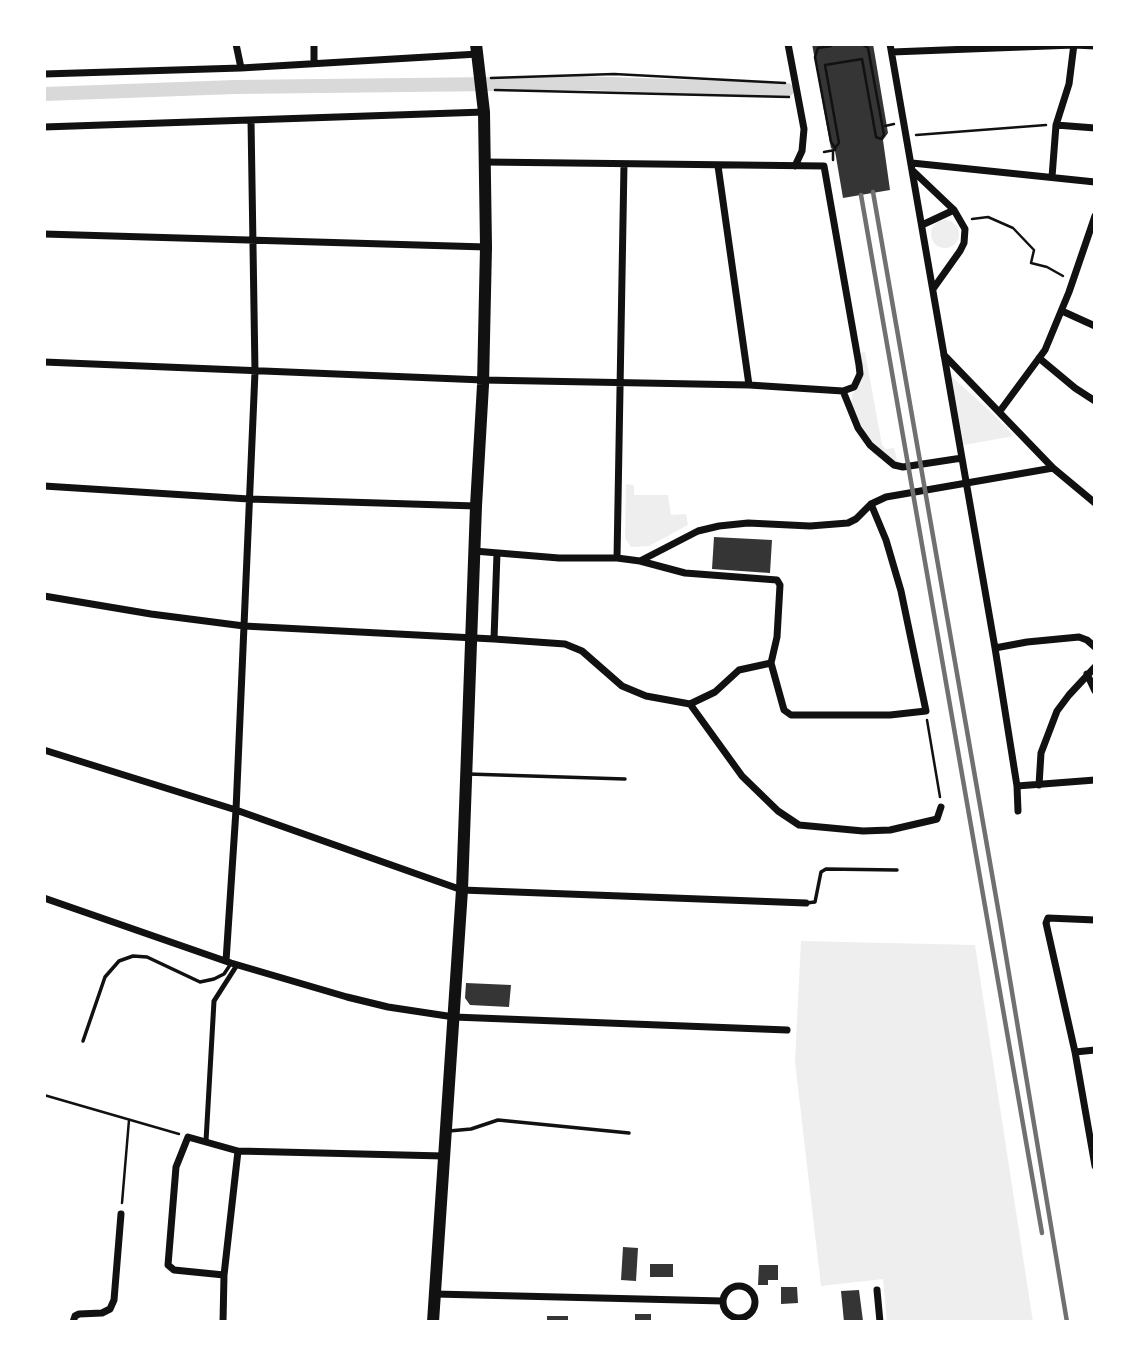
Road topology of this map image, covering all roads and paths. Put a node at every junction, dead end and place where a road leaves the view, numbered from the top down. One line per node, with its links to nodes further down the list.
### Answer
1 (236, 44): 11 (street)
2 (314, 44): 10 (street)
3 (788, 44): 13 (street)
4 (864, 44): 6 (path)
5 (1074, 44): 7 (street); 8 (street); 18 (street)
6 (831, 46)
7 (1095, 47)
8 (891, 48): 21 (street)
9 (477, 49): 10 (street); 14 (main road)
10 (314, 63): 11 (street)
11 (241, 68): 12 (street)
12 (44, 74)
13 (796, 84): 14 (path); 15 (street)
14 (481, 85): 15 (path); 16 (main road)
15 (799, 98): 27 (street)
16 (484, 112): 17 (street); 24 (main road)
17 (251, 120): 19 (street); 36 (street)
18 (1056, 125): 20 (street); 21 (path); 29 (street)
19 (44, 127)
20 (1095, 128)
21 (907, 136): 28 (street)
22 (835, 150): 23 (path)
23 (824, 152)
24 (485, 162): 25 (street); 37 (main road)
25 (624, 164): 26 (street); 47 (street)
26 (718, 166): 27 (street); 48 (street)
27 (795, 166): 49 (street)
28 (912, 167): 29 (street); 31 (street); 34 (street)
29 (1052, 177): 30 (street)
30 (1095, 183)
31 (954, 210): 33 (street); 34 (street)
32 (1095, 216): 38 (street)
33 (963, 224): 38 (path); 39 (street)
34 (922, 225): 39 (street)
35 (44, 234): 36 (street)
36 (254, 242): 37 (street); 45 (street)
37 (486, 247): 46 (main road)
38 (1072, 282): 40 (street)
39 (933, 289): 42 (street)
40 (1062, 311): 41 (street); 43 (street)
41 (1095, 326)
42 (944, 355): 51 (street); 52 (street)
43 (1039, 358): 50 (street); 51 (street)
44 (44, 362): 45 (street)
45 (255, 372): 46 (street); 56 (street)
46 (483, 380): 47 (street); 59 (main road)
47 (620, 384): 48 (street); 62 (street)
48 (749, 385): 49 (street)
49 (843, 391): 52 (street)
50 (1095, 401)
51 (1000, 411): 53 (street)
52 (962, 458): 54 (street)
53 (1053, 468): 54 (street); 57 (street)
54 (966, 483): 58 (street); 69 (street)
55 (44, 486): 56 (street)
56 (249, 499): 59 (street); 65 (street)
57 (1095, 503)
58 (871, 505): 63 (street); 75 (street)
59 (476, 506): 60 (main road)
60 (474, 551): 61 (street); 66 (main road)
61 (497, 553): 62 (street); 67 (street)
62 (617, 558): 63 (street)
63 (640, 561): 70 (street)
64 (44, 596): 65 (street)
65 (243, 626): 66 (street); 83 (street)
66 (470, 638): 67 (street); 77 (main road)
67 (494, 639): 74 (street)
68 (1095, 647): 69 (street)
69 (995, 649): 81 (street)
70 (771, 663): 74 (street); 75 (street)
71 (1095, 667): 72 (street)
72 (1087, 674): 73 (street); 80 (street)
73 (1095, 691)
74 (691, 704): 82 (street)
75 (926, 710): 82 (path)
76 (44, 750): 83 (street)
77 (466, 774): 78 (lane); 86 (main road)
78 (625, 779)
79 (1095, 780): 80 (street)
80 (1039, 785): 81 (street)
81 (1017, 786): 84 (street)
82 (941, 807)
83 (236, 810): 86 (street); 90 (street)
84 (1018, 811)
85 (897, 870): 88 (lane)
86 (462, 890): 88 (street); 91 (main road)
87 (44, 898): 90 (street)
88 (806, 903)
89 (1095, 920): 95 (street)
90 (231, 963): 91 (street); 93 (lane); 101 (street)
91 (454, 1017): 92 (street); 98 (main road)
92 (787, 1030)
93 (83, 1041)
94 (1095, 1050): 95 (street)
95 (1075, 1052): 104 (street)
96 (44, 1095): 97 (path)
97 (129, 1120): 100 (path); 105 (path)
98 (447, 1131): 99 (lane); 103 (main road)
99 (629, 1133)
100 (188, 1137): 101 (street); 106 (street)
101 (206, 1141): 102 (street)
102 (238, 1151): 103 (street); 106 (street)
103 (445, 1156): 108 (main road)
104 (1095, 1166)
105 (121, 1214): 110 (street)
106 (224, 1275): 111 (street)
107 (877, 1290): 113 (street)
108 (435, 1294): 109 (street); 112 (main road)
109 (723, 1301): 109 (street)
110 (73, 1321)
111 (223, 1322)
112 (433, 1322)
113 (880, 1322)

